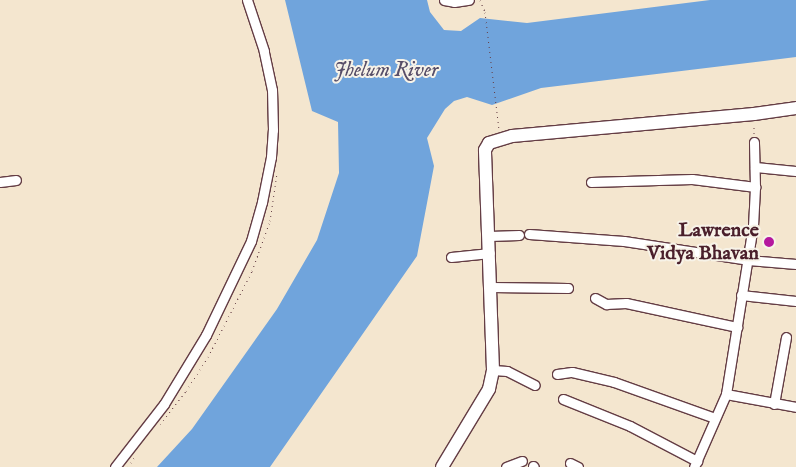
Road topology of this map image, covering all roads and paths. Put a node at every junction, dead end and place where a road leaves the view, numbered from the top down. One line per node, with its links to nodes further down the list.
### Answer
1 (247, 0): 41 (street)
2 (444, 0): 3 (street)
3 (469, 0)
4 (480, 0): 7 (path)
5 (796, 108): 6 (main road)
6 (754, 114): 8 (path); 16 (main road)
7 (498, 125)
8 (754, 142): 9 (street)
9 (755, 167): 11 (street); 15 (street)
10 (277, 168): 36 (path)
11 (796, 171)
12 (16, 180): 13 (street)
13 (0, 182)
14 (591, 182): 15 (street)
15 (756, 188): 19 (street)
16 (489, 236): 17 (main road); 19 (street)
17 (490, 253): 18 (street); 21 (main road)
18 (451, 257)
19 (748, 260): 20 (street); 23 (street)
20 (796, 264)
21 (491, 287): 22 (street); 28 (main road)
22 (568, 288)
23 (741, 295): 25 (street); 26 (street)
24 (595, 298): 26 (street)
25 (796, 301)
26 (737, 328): 31 (street)
27 (786, 337): 33 (street)
28 (493, 370): 30 (street); 40 (main road)
29 (557, 374): 35 (street)
30 (535, 385)
31 (726, 394): 33 (street); 35 (street)
32 (563, 399): 39 (street)
33 (774, 404): 34 (street)
34 (796, 407)
35 (716, 418): 39 (street)
36 (157, 427)
37 (140, 448): 42 (path)
38 (522, 461): 43 (street)
39 (695, 464)
40 (447, 466)
41 (115, 467)
42 (128, 467)
43 (506, 467)

